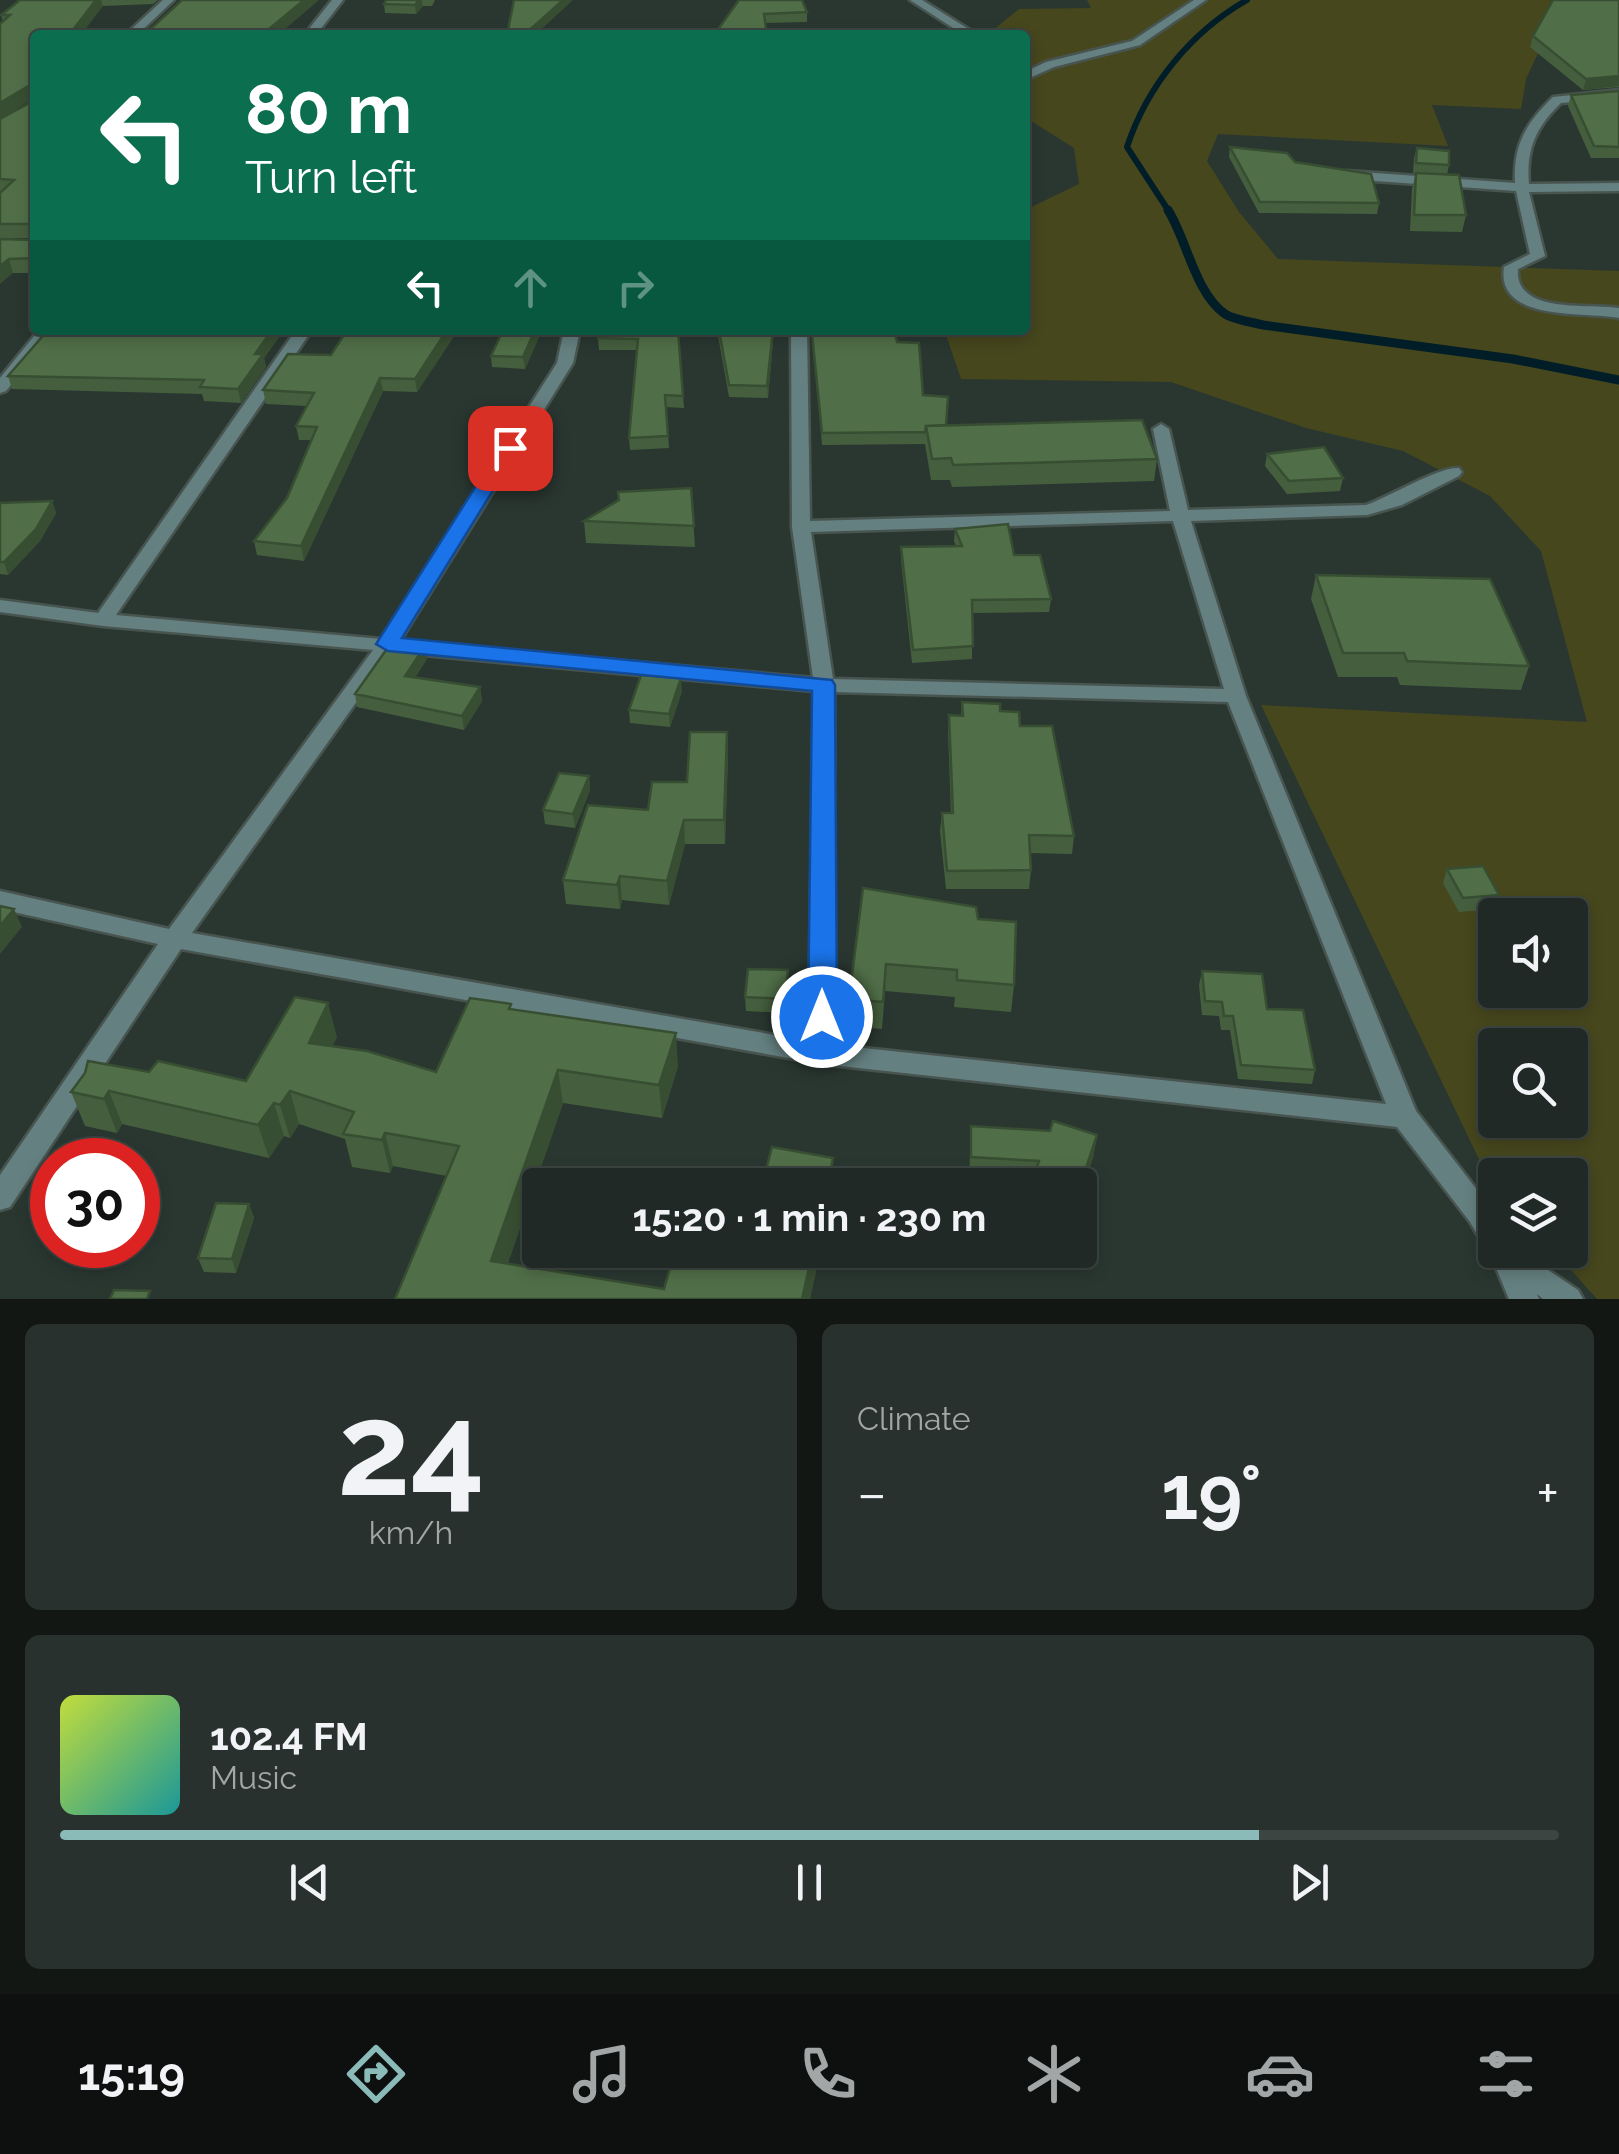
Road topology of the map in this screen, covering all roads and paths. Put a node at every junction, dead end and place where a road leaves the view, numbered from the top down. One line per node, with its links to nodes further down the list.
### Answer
1 (169, 0): 5 (street)
2 (338, 0): 6 (street)
3 (914, 0): 7 (street)
4 (1201, 0): 9 (street)
5 (136, 30)
6 (314, 30)
7 (964, 30)
8 (1030, 64): 9 (street)
9 (1038, 68): 10 (street)
10 (1030, 74)
11 (1619, 94): 14 (street)
12 (1327, 171): 14 (street)
13 (1619, 186): 14 (street)
14 (1525, 188): 15 (street)
15 (1619, 313)
16 (42, 335): 20 (street)
17 (301, 335): 26 (street)
18 (571, 335): 27 (street)
19 (799, 335): 24 (street)
20 (0, 388)
21 (1160, 429): 23 (street)
22 (1453, 472): 23 (street)
23 (1180, 515): 24 (street); 29 (street)
24 (801, 527): 28 (street)
25 (0, 606): 26 (street)
26 (103, 620): 27 (street)
27 (388, 644): 28 (street); 31 (street)
28 (824, 685): 29 (street); 32 (street)
29 (1236, 696): 33 (street)
30 (0, 900): 31 (street)
31 (175, 939): 32 (street); 34 (street)
32 (822, 1054): 33 (street)
33 (1405, 1116): 35 (street)
34 (0, 1198)
35 (1478, 1210)
36 (1510, 1268): 38 (street)
37 (1526, 1268): 39 (street)
38 (1524, 1299)
39 (1568, 1299)

